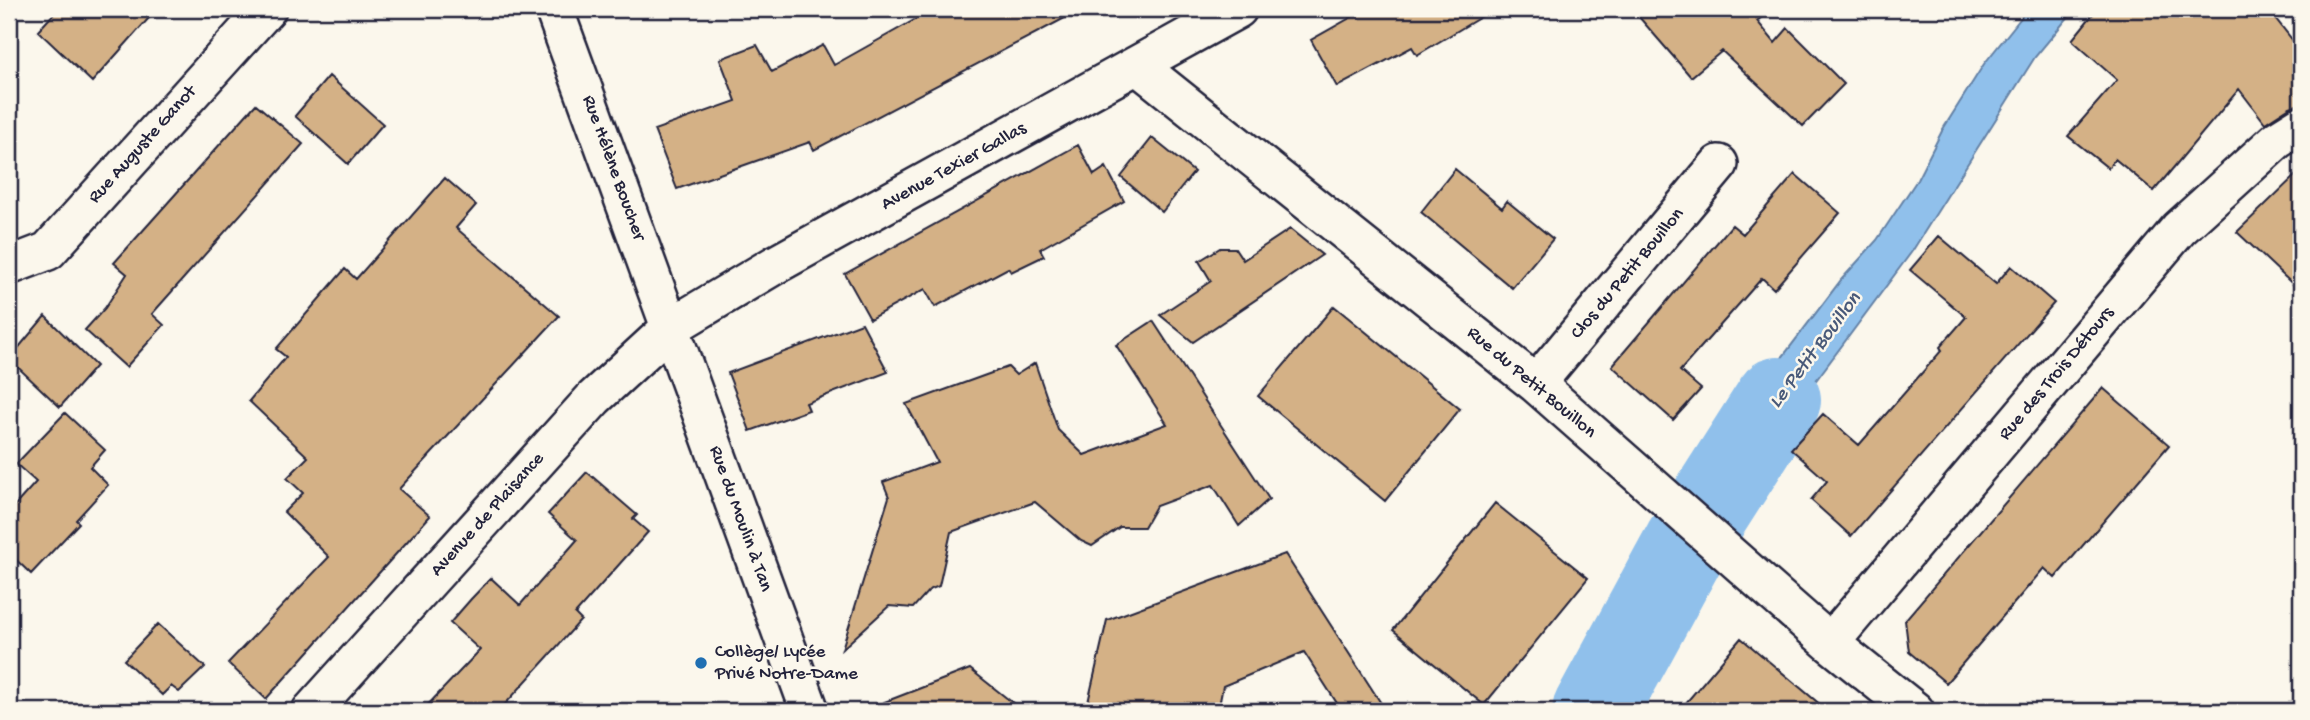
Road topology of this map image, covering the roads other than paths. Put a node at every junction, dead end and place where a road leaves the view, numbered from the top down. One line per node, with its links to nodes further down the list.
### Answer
1 (267, 9): 7 (street, Rue Auguste Ganot)
2 (554, 9): 8 (street, Rue Hélène Boucher)
3 (1238, 9): 4 (street, Avenue Texier Gallas)
4 (1138, 66): 8 (street, Avenue Texier Gallas); 9 (street, Rue du Petit Bouillon)
5 (2301, 125): 10 (street, Rue des Trois Détours)
6 (1719, 164): 9 (street, Clos du Petit Bouillon)
7 (9, 266)
8 (671, 327): 11 (street, Avenue de Plaisance); 12 (street, Rue du Moulin à Tan)
9 (1536, 384): 10 (street, Rue du Petit Bouillon)
10 (1830, 643): 13 (street, Rue du Petit Bouillon)
11 (312, 711)
12 (810, 711)
13 (1914, 711)

